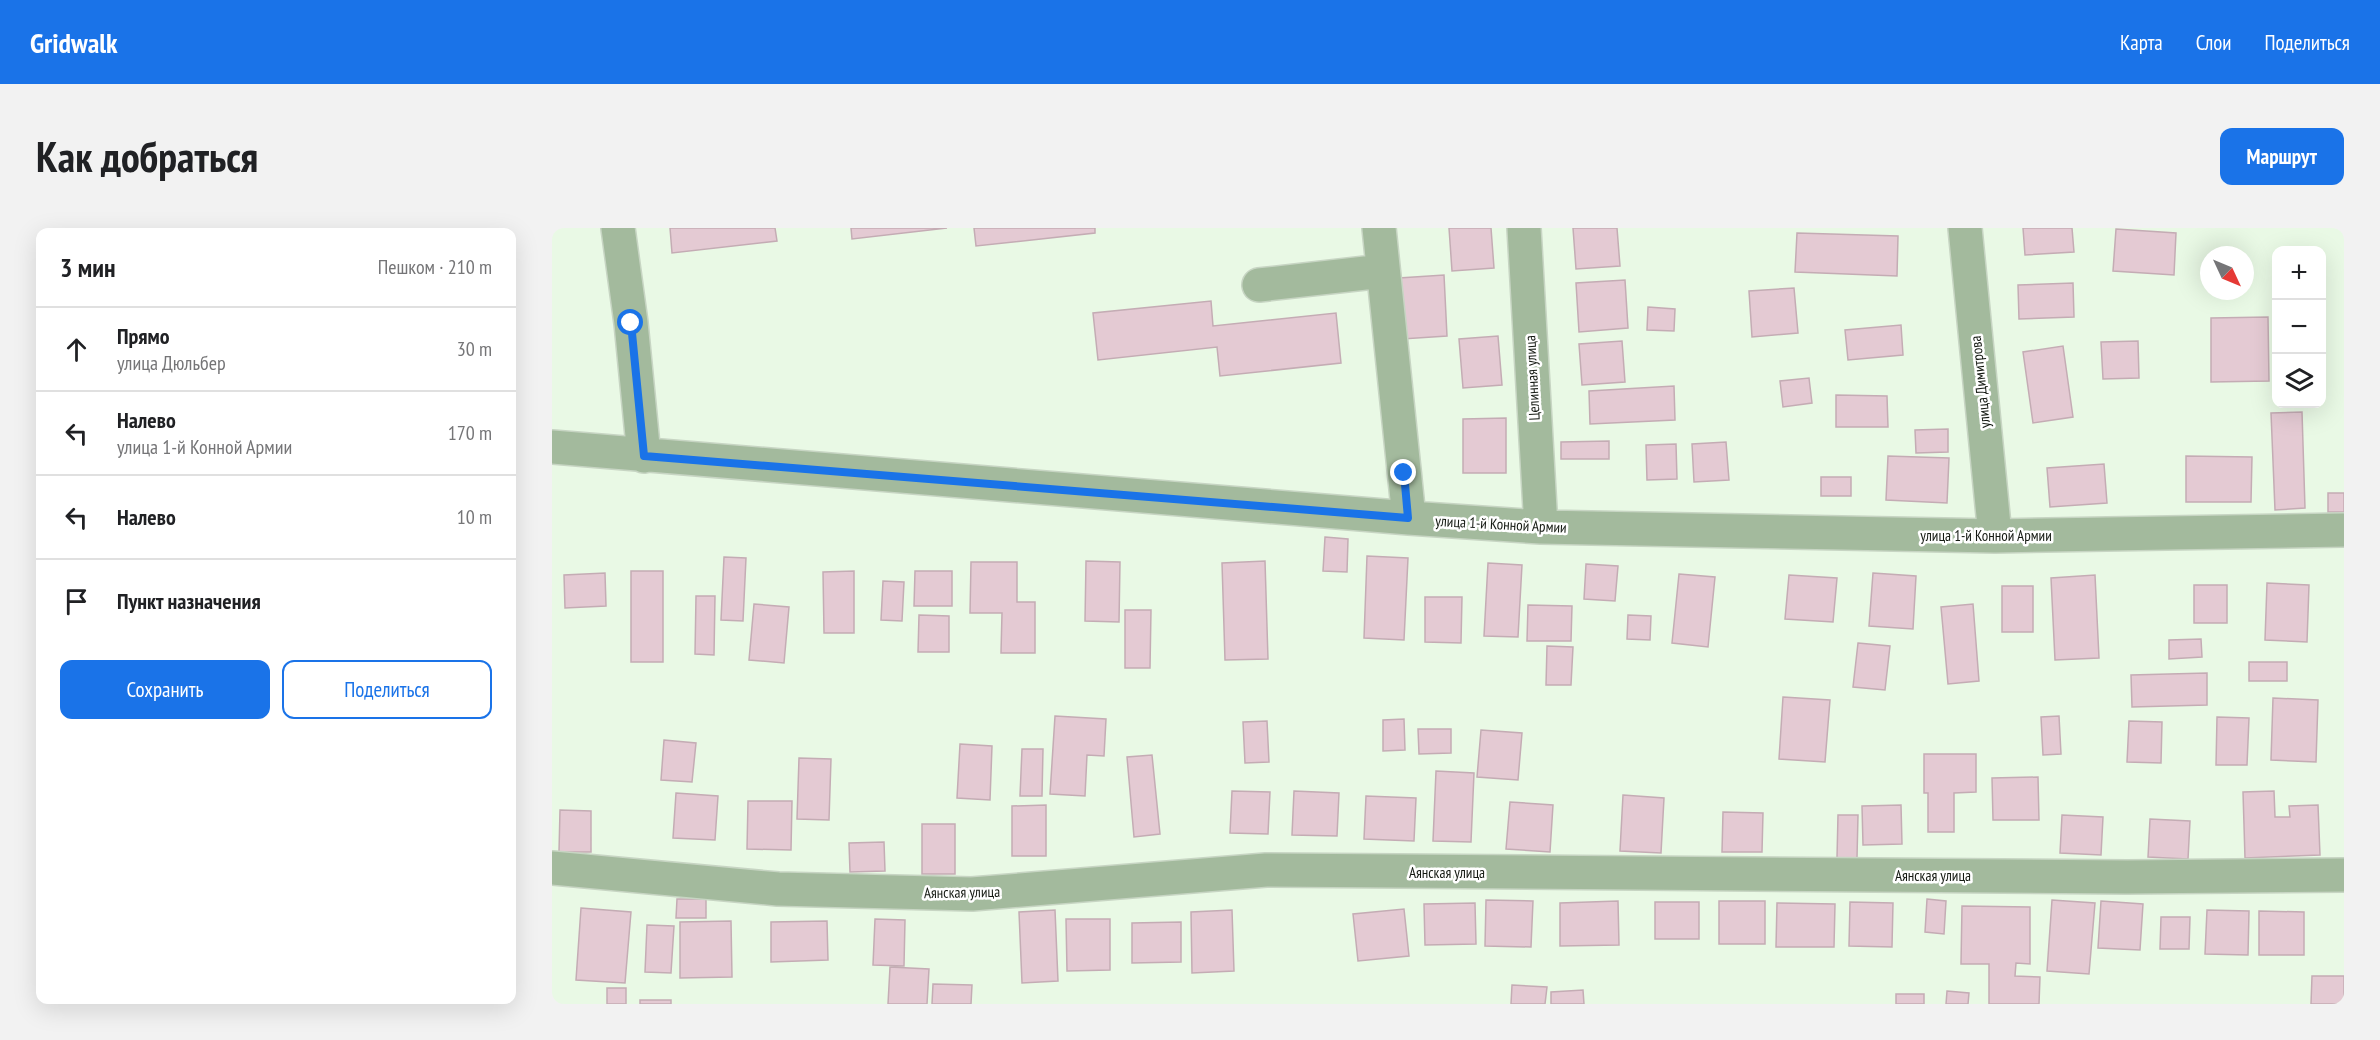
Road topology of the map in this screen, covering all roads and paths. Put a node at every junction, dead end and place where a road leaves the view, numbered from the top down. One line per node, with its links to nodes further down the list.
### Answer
1 (618, 228): 8 (street)
2 (1379, 228): 5 (street)
3 (1524, 228): 10 (street, Целинная улица)
4 (1965, 228): 12 (street, улица Димитрова)
5 (1383, 271): 6 (street); 9 (street)
6 (1259, 285)
7 (552, 447): 8 (street, улица 1-й Конной Армии)
8 (644, 456): 9 (street, улица 1-й Конной Армии)
9 (1408, 518): 10 (street, улица 1-й Конной Армии)
10 (1541, 527): 12 (street, улица 1-й Конной Армии)
11 (2344, 530): 12 (street, улица 1-й Конной Армии)
12 (1995, 536)
13 (552, 868): 14 (street, Аянская улица)
14 (2344, 875)

